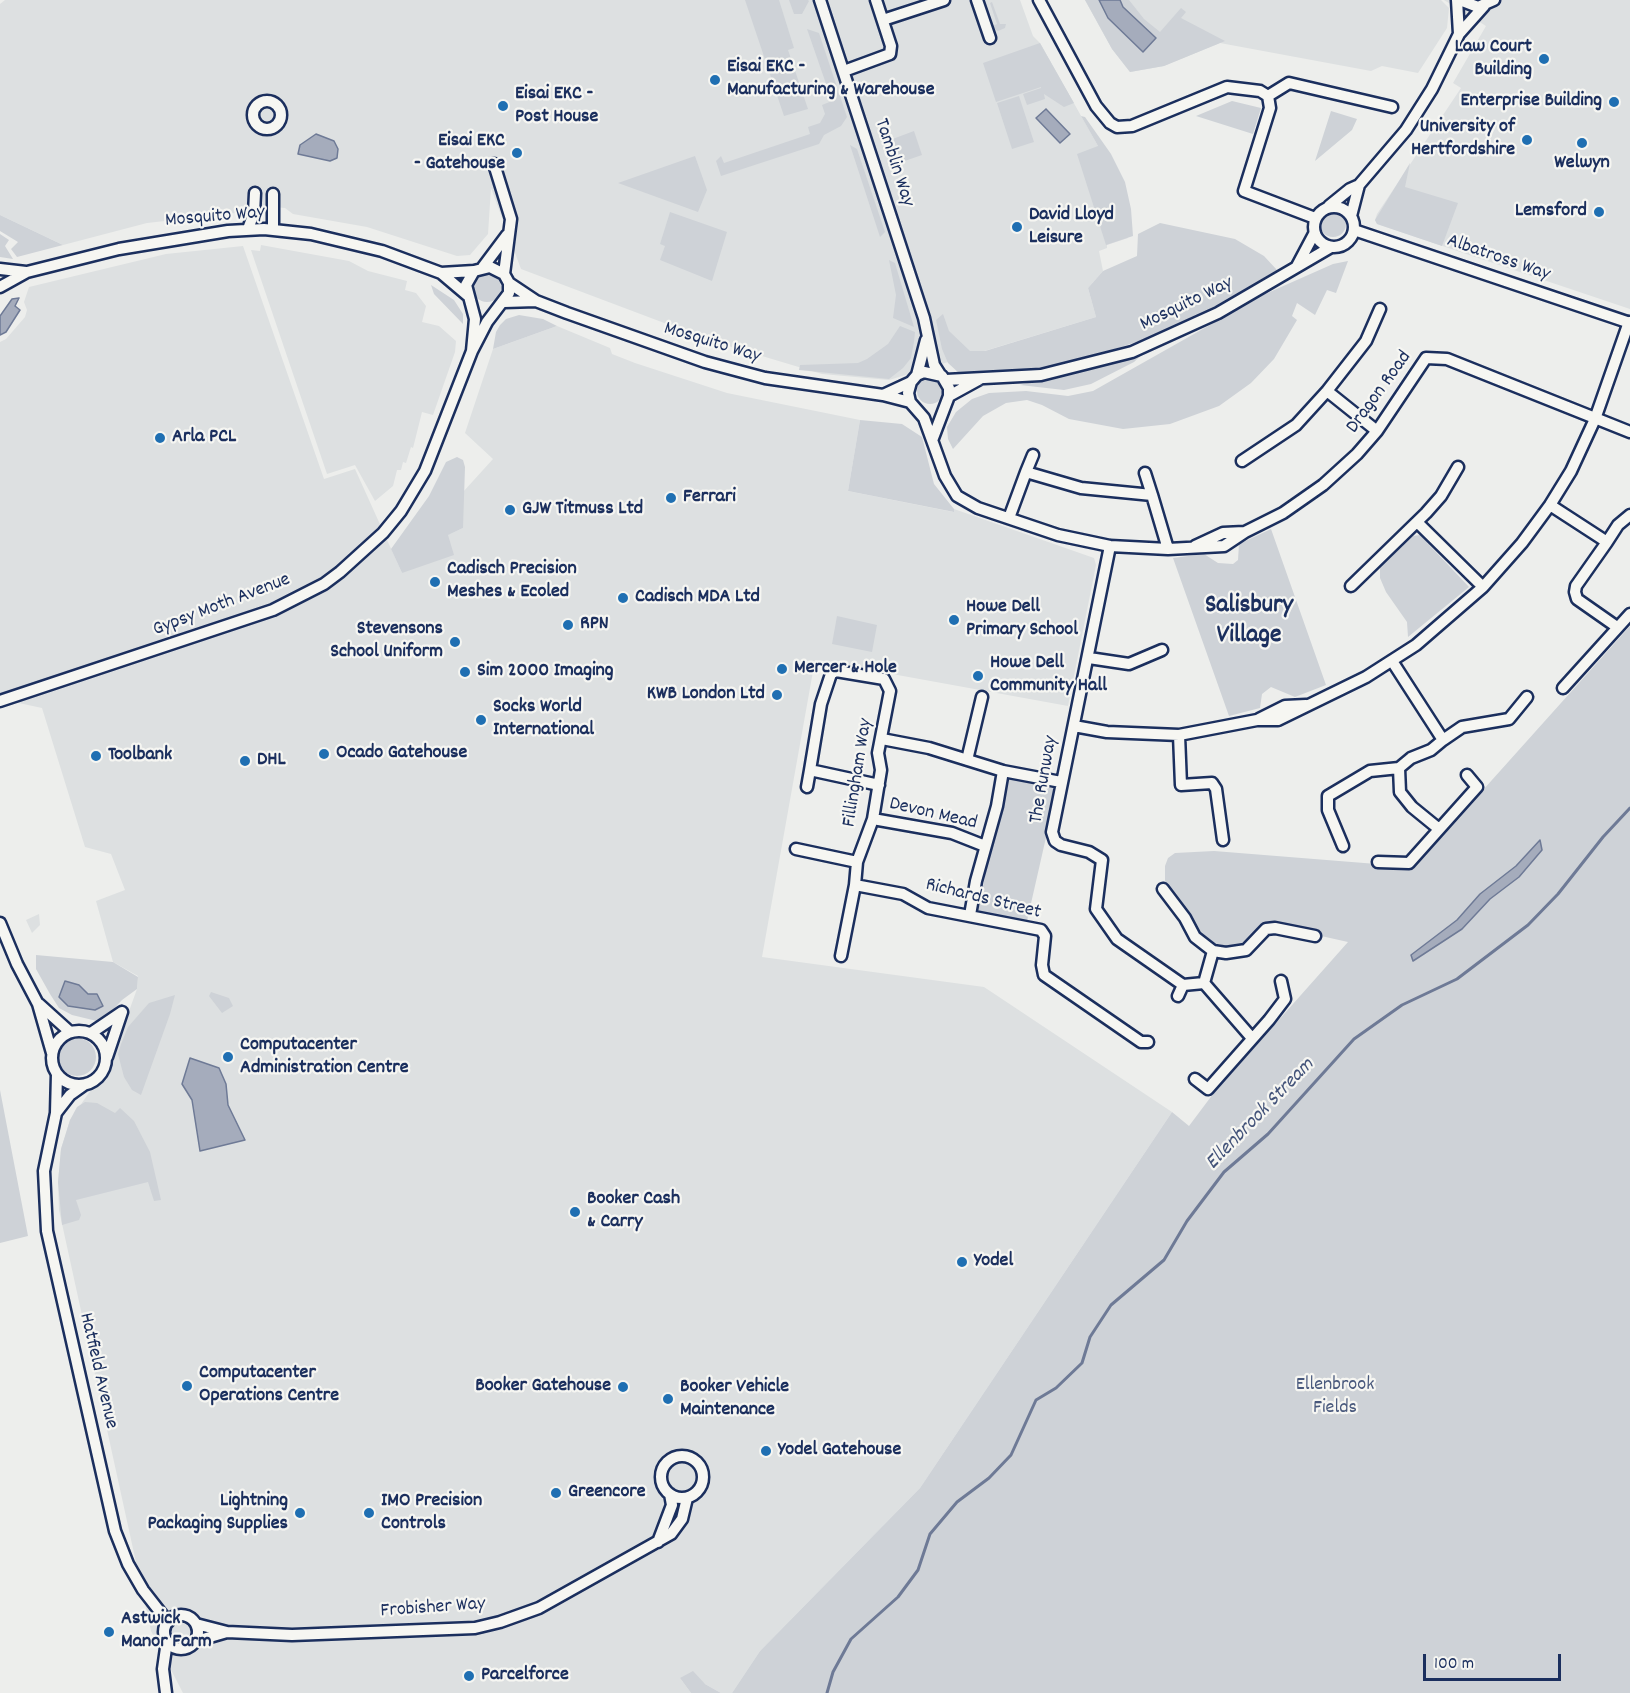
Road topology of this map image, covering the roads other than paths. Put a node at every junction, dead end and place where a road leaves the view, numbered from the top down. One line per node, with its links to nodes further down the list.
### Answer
1 (820, 0): 12 (street, Tamblin Way)
2 (876, 0): 9 (street)
3 (944, 0): 9 (street)
4 (977, 0): 11 (street)
5 (1039, 0): 13 (street)
6 (1459, 0): 8 (street); 10 (street)
7 (1494, 0): 8 (street)
8 (1484, 6): 10 (street)
9 (883, 20): 12 (street)
10 (1459, 34): 16 (street)
11 (990, 38)
12 (844, 71): 40 (street, Tamblin Way)
13 (1268, 96): 14 (street); 21 (street)
14 (1392, 107)
15 (494, 164): 26 (street)
16 (1359, 186): 19 (street); 20 (street)
17 (255, 193): 22 (street)
18 (273, 194): 23 (street)
19 (1329, 206): 20 (street); 21 (street)
20 (1351, 216): 24 (street)
21 (1315, 218): 25 (street)
22 (248, 229): 23 (street, Mosquito Way); 31 (street, Mosquito Way)
23 (273, 229): 32 (street, Mosquito Way)
24 (1354, 230): 27 (street); 39 (street, Albatross Way)
25 (1314, 234): 27 (street); 28 (street)
26 (507, 235): 30 (street); 33 (street)
27 (1331, 247): 28 (street, Mosquito Way)
28 (1297, 266): 44 (street, Mosquito Way)
29 (0, 269): 31 (street, Mosquito Way)
30 (478, 269): 32 (street, Mosquito Way); 33 (street); 35 (street)
31 (27, 272): 34 (street, Mosquito Way)
32 (441, 273): 35 (street, Mosquito Way)
33 (506, 278): 36 (street, Mosquito Way); 37 (street)
34 (0, 287)
35 (470, 300): 37 (street); 41 (street, Gypsy Moth Avenue)
36 (536, 301): 37 (street, Mosquito Way); 46 (street, Mosquito Way)
37 (500, 306): 41 (street, Gypsy Moth Avenue)
38 (1380, 309): 45 (street)
39 (1629, 322): 49 (street)
40 (926, 338): 42 (street, Tamblin Way); 43 (street, Tamblin Way)
41 (472, 351): 76 (street, Gypsy Moth Avenue)
42 (914, 378): 43 (street); 46 (street); 48 (street)
43 (944, 378): 44 (street, Mosquito Way); 47 (street)
44 (981, 379): 47 (street, Mosquito Way)
45 (1327, 391): 50 (street); 54 (street)
46 (883, 395): 48 (street, Mosquito Way)
47 (948, 400): 48 (street); 52 (street)
48 (913, 405): 52 (street, Dragon Road)
49 (1595, 419): 50 (street, Dragon Road); 51 (street, Dragon Road); 59 (street)
50 (1377, 431): 65 (street, Dragon Road)
51 (1630, 432)
52 (933, 438): 61 (street, Dragon Road)
53 (1033, 455): 56 (street)
54 (1242, 462)
55 (1458, 467): 62 (street)
56 (1026, 472): 58 (street); 61 (street)
57 (1145, 472): 58 (street)
58 (1152, 495): 65 (street)
59 (1550, 505): 63 (street); 67 (street)
60 (1630, 515): 63 (street)
61 (1009, 518): 64 (street, Dragon Road)
62 (1417, 522): 66 (street); 67 (street)
63 (1607, 542): 69 (street)
64 (1110, 546): 65 (street, Dragon Road); 71 (street, The Runway)
65 (1168, 549)
66 (1351, 586)
67 (1483, 587): 72 (street)
68 (1630, 614): 69 (street)
69 (1617, 627): 73 (street)
70 (1162, 650): 71 (street)
71 (1089, 658): 77 (street, The Runway)
72 (1392, 662): 78 (street); 80 (street)
73 (1563, 688)
74 (982, 697): 81 (street)
75 (1527, 697): 80 (street)
76 (0, 701)
77 (1074, 726): 78 (street); 86 (street, The Runway)
78 (1179, 735): 91 (street)
79 (882, 739): 81 (street); 83 (street, Fillingham Way); 87 (street, Fillingham Way)
80 (1443, 740): 82 (street)
81 (967, 760): 84 (street)
82 (1399, 768): 90 (street); 93 (street)
83 (810, 770): 87 (street); 88 (street)
84 (1003, 771): 86 (street); 92 (street)
85 (1467, 775): 90 (street)
86 (1061, 782): 106 (street, The Runway)
87 (879, 785): 89 (street, Fillingham Way)
88 (807, 787)
89 (873, 819): 92 (street, Devon Mead); 95 (street, Fillingham Way)
90 (1438, 828): 96 (street)
91 (1223, 840)
92 (985, 846): 99 (street)
93 (1343, 846)
94 (796, 849): 95 (street)
95 (857, 862): 97 (street, Fillingham Way)
96 (1378, 862)
97 (855, 885): 99 (street, Richards Street); 103 (street, Fillingham Way)
98 (1163, 889): 102 (street)
99 (970, 915): 112 (street, Richards Street)
100 (0, 923): 108 (street)
101 (1315, 936): 102 (street)
102 (1214, 951): 105 (street)
103 (841, 956)
104 (1281, 981): 111 (street)
105 (1204, 983): 106 (street); 111 (street)
106 (1183, 985): 107 (street)
107 (1178, 996)
108 (38, 1004): 109 (street); 113 (street)
109 (70, 1032): 110 (street); 113 (street)
110 (91, 1033): 114 (street); 114 (street)
111 (1251, 1037): 116 (street)
112 (1148, 1042)
113 (52, 1053): 115 (street)
114 (107, 1057): 117 (street)
115 (57, 1074): 117 (street); 118 (street, Hatfield Avenue)
116 (1195, 1079)
117 (85, 1085): 118 (street)
118 (56, 1113): 122 (street, Hatfield Avenue)
119 (670, 1494): 120 (street); 120 (street); 121 (street)
120 (687, 1498): 121 (street, Frobisher Way)
121 (658, 1542): 124 (street, Frobisher Way)
122 (168, 1622): 123 (street); 125 (street)
123 (196, 1624): 124 (street, Frobisher Way); 126 (street)
124 (227, 1632): 126 (street, Frobisher Way)
125 (167, 1641): 127 (street); 128 (street)
126 (196, 1641): 127 (street)
127 (180, 1650): 128 (street)
128 (164, 1663): 129 (street)
129 (166, 1693)

